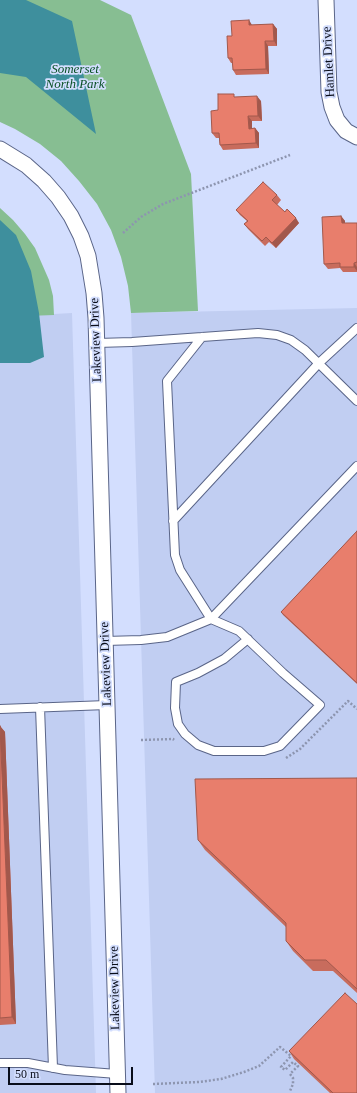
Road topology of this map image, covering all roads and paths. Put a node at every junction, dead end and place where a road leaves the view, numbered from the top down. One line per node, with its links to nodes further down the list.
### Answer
1 (326, 0): 2 (street, Hamlet Drive)
2 (357, 137)
3 (0, 149): 8 (street, Lakeview Drive)
4 (290, 155): 5 (path)
5 (122, 233)
6 (357, 328): 9 (lane)
7 (202, 337): 8 (lane); 9 (lane); 12 (lane)
8 (97, 343): 15 (street, Lakeview Drive)
9 (319, 363): 10 (lane); 12 (lane)
10 (357, 401)
11 (357, 466): 13 (lane)
12 (173, 521): 13 (lane)
13 (211, 619): 14 (lane); 15 (lane)
14 (248, 640): 14 (lane)
15 (105, 641): 16 (street, Lakeview Drive)
16 (108, 705): 17 (lane); 21 (street, Lakeview Drive)
17 (40, 707): 18 (lane); 20 (lane)
18 (0, 709)
19 (0, 1063): 20 (lane)
20 (53, 1068): 21 (lane)
21 (117, 1074): 24 (street, Lakeview Drive)
22 (153, 1084): 23 (path)
23 (290, 1091)
24 (118, 1093)

